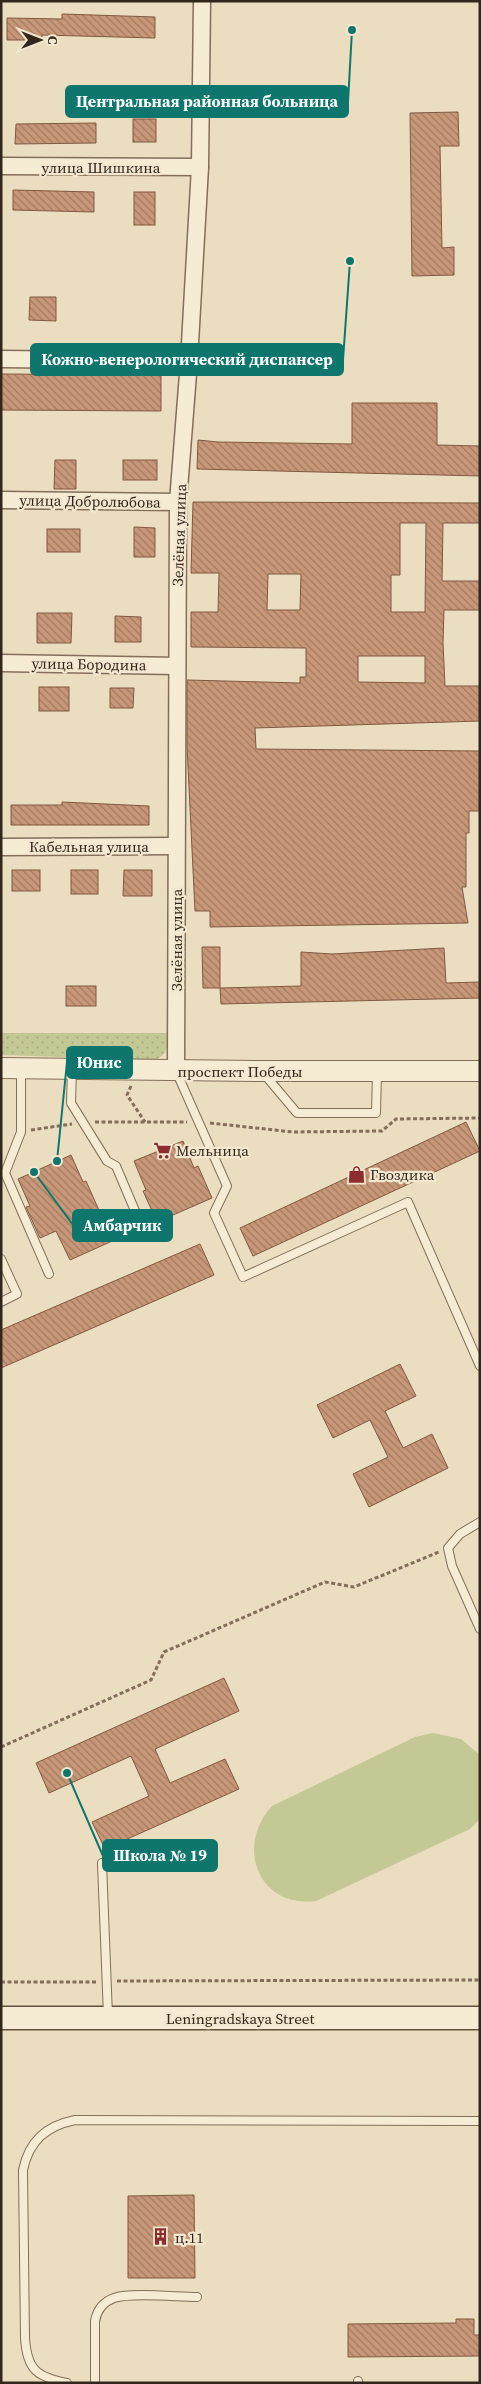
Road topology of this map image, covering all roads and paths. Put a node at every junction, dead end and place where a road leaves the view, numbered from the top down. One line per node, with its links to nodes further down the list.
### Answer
1 (202, 1): 3 (street, Зелёная улица)
2 (1, 166): 3 (street, улица Шишкина)
3 (200, 168): 5 (street, Зелёная улица)
4 (1, 359): 5 (street)
5 (190, 361): 7 (street, Зелёная улица)
6 (1, 500): 7 (street, улица Добролюбова)
7 (178, 502): 9 (street, Зелёная улица)
8 (1, 663): 9 (street, улица Бородина)
9 (177, 666): 10 (street, Зелёная улица)
10 (176, 846): 11 (street, Кабельная улица); 14 (street, Зелёная улица)
11 (1, 847)
12 (11, 1068): 13 (street, проспект Победы); 23 (lane)
13 (72, 1068): 14 (street, проспект Победы); 20 (lane)
14 (176, 1070): 15 (street, проспект Победы); 22 (lane)
15 (262, 1071): 16 (street, проспект Победы); 16 (lane)
16 (377, 1071): 17 (street, проспект Победы)
17 (480, 1071)
18 (135, 1079): 21 (path)
19 (480, 1118): 22 (path)
20 (84, 1122): 21 (path); 23 (path); 24 (lane)
21 (145, 1122): 22 (path)
22 (197, 1122): 28 (lane)
23 (21, 1132): 26 (lane)
24 (144, 1232)
25 (1, 1259): 27 (lane)
26 (49, 1274)
27 (1, 1302)
28 (480, 1366)
29 (480, 1522): 30 (lane)
30 (448, 1548): 31 (lane); 32 (path)
31 (480, 1629)
32 (1, 1747)
33 (102, 1863): 36 (lane)
34 (480, 1980): 36 (path)
35 (1, 1982): 36 (path)
36 (107, 1982): 38 (lane)
37 (1, 2018): 38 (main road, Leningradskaya Street)
38 (108, 2018): 39 (main road, Leningradskaya Street)
39 (480, 2018)
40 (480, 2121): 42 (lane)
41 (197, 2297): 43 (lane)
42 (67, 2383)
43 (94, 2383)

